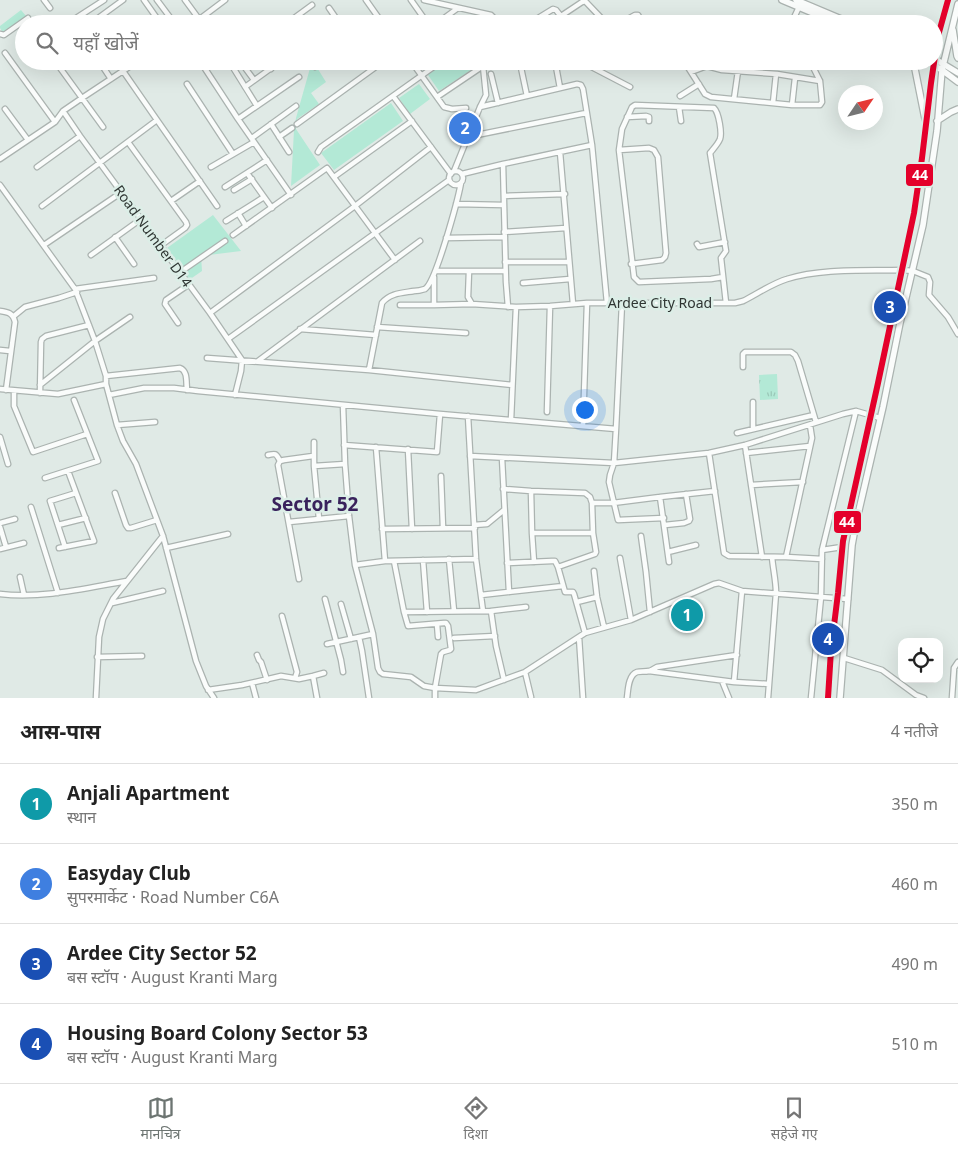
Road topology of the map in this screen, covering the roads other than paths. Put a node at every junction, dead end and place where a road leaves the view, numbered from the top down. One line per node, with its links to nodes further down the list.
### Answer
1 (44, 0): 17 (street)
2 (104, 0): 20 (street)
3 (123, 0): 21 (street)
4 (144, 0): 22 (street)
5 (157, 0): 23 (street)
6 (185, 0): 24 (street)
7 (225, 0): 25 (street)
8 (411, 0): 29 (street)
9 (424, 0): 19 (street)
10 (782, 0): 16 (main road)
11 (796, 0): 38 (main road)
12 (948, 0): 39 (main road)
13 (368, 1): 28 (street)
14 (958, 4): 40 (main road)
15 (312, 5): 26 (street)
16 (799, 7): 36 (street); 37 (main road)
17 (50, 8)
18 (329, 8): 27 (street)
19 (458, 8): 30 (street); 31 (street)
20 (81, 15)
21 (102, 15)
22 (155, 15)
23 (168, 15)
24 (196, 15)
25 (204, 15)
26 (298, 15)
27 (334, 15)
28 (376, 15)
29 (422, 15)
30 (448, 15)
31 (491, 15)
32 (543, 15): 33 (street)
33 (560, 15)
34 (562, 15): 35 (street)
35 (598, 15)
36 (795, 15)
37 (818, 15)
38 (832, 15)
39 (943, 18)
40 (952, 26): 44 (main road); 45 (main road)
41 (15, 27): 42 (street)
42 (0, 34)
43 (5, 53): 46 (street)
44 (958, 58)
45 (943, 63)
46 (15, 67)
47 (943, 67): 73 (main road)
48 (943, 68): 82 (main road)
49 (17, 70): 112 (street)
50 (62, 70): 91 (street)
51 (105, 70): 79 (street)
52 (124, 70): 79 (street); 108 (street)
53 (206, 70): 107 (street)
54 (235, 70): 85 (street)
55 (247, 70): 80 (street)
56 (269, 70): 80 (street)
57 (372, 70): 115 (street)
58 (417, 70): 76 (street)
59 (429, 70): 76 (street)
60 (477, 70): 92 (street)
61 (483, 70): 100 (street)
62 (521, 70): 89 (street)
63 (557, 70): 87 (street)
64 (602, 70): 86 (street)
65 (696, 70): 72 (street)
66 (722, 70): 71 (street)
67 (814, 70): 81 (street)
68 (915, 70): 116 (main road)
69 (932, 70): 116 (main road)
70 (942, 70): 113 (main road)
71 (738, 71): 75 (street); 93 (street)
72 (691, 72): 84 (street)
73 (958, 73)
74 (491, 74): 94 (street)
75 (776, 74): 78 (street); 95 (street)
76 (421, 76): 88 (street); 92 (street)
77 (299, 77): 97 (street)
78 (795, 78): 81 (street); 96 (street)
79 (111, 79): 91 (street)
80 (254, 80): 85 (street)
81 (820, 81): 96 (street)
82 (958, 82)
83 (187, 84): 131 (street)
84 (698, 84): 90 (street); 93 (street)
85 (245, 87): 97 (street)
86 (630, 87)
87 (560, 88): 89 (street); 105 (street)
88 (393, 96): 109 (street); 129 (street)
89 (527, 96): 94 (street)
90 (680, 96)
91 (82, 98): 104 (street); 117 (street)
92 (437, 98): 102 (street)
93 (734, 99): 95 (street)
94 (498, 103): 100 (street)
95 (774, 103): 96 (street)
96 (792, 105)
97 (257, 106): 107 (street)
98 (296, 106): 114 (street)
99 (679, 106): 106 (street); 111 (street); 173 (street)
100 (480, 107): 121 (street)
101 (5, 108): 122 (street)
102 (466, 108)
103 (958, 109): 113 (main road)
104 (64, 111): 112 (street); 119 (street, Road Number D14)
105 (586, 113): 121 (street); 125 (street)
106 (627, 117): 110 (street); 127 (street)
107 (238, 119): 123 (street)
108 (157, 120): 124 (street); 144 (street)
109 (412, 121): 126 (street); 141 (street)
110 (649, 121)
111 (681, 121)
112 (55, 122): 122 (street)
113 (937, 122): 186 (main road)
114 (271, 124): 120 (street); 123 (street)
115 (297, 124)
116 (926, 126): 183 (main road)
117 (103, 127)
118 (292, 128): 120 (street)
119 (80, 136): 134 (street, Road Number D14); 136 (street)
120 (279, 137): 128 (street)
121 (467, 137): 139 (street)
122 (28, 140): 132 (street)
123 (253, 140): 131 (street); 133 (street)
124 (128, 142): 134 (street); 154 (street)
125 (592, 146): 130 (street); 196 (street)
126 (431, 147): 139 (street); 159 (street)
127 (619, 150): 182 (street); 182 (street)
128 (289, 152)
129 (318, 152)
130 (560, 152): 135 (street); 150 (street)
131 (234, 154): 137 (street)
132 (0, 158)
133 (267, 160): 138 (street); 151 (street)
134 (100, 163): 149 (street, Road Number D14); 157 (street)
135 (503, 164): 140 (street); 152 (street)
136 (37, 167)
137 (211, 167)
138 (247, 172): 142 (street); 147 (street)
139 (453, 173): 140 (street); 143 (street)
140 (462, 174): 145 (street)
141 (334, 177): 151 (street); 159 (street)
142 (252, 179): 148 (street); 153 (street)
143 (450, 180): 145 (street); 166 (street)
144 (200, 181): 154 (street); 158 (street)
145 (462, 183): 155 (street)
146 (0, 184): 175 (street)
147 (225, 187)
148 (234, 190)
149 (122, 192): 162 (street, Road Number D14); 175 (street)
150 (565, 194): 152 (street); 165 (street)
151 (291, 195): 160 (street)
152 (504, 196): 156 (street)
153 (264, 197): 160 (street); 161 (street)
154 (171, 201): 176 (street)
155 (456, 204): 156 (street); 170 (street)
156 (504, 205): 167 (street)
157 (42, 206)
158 (217, 206)
159 (355, 206): 166 (street); 207 (street)
160 (272, 208): 164 (street)
161 (238, 213): 163 (street); 164 (street)
162 (141, 219): 169 (street); 176 (street, Road Number D14)
163 (226, 221)
164 (246, 226): 168 (street)
165 (566, 228): 167 (street); 180 (street)
166 (376, 233): 178 (street); 217 (street)
167 (504, 234): 170 (street); 179 (street)
168 (233, 235)
169 (115, 237): 177 (street); 181 (street)
170 (446, 238): 188 (street)
171 (225, 241): 187 (street)
172 (420, 241): 178 (street)
173 (725, 242): 174 (street); 189 (street)
174 (696, 244)
175 (44, 245): 194 (street)
176 (160, 246): 187 (street, Road Number D14)
177 (91, 255)
178 (395, 260): 213 (street)
179 (505, 262): 180 (street); 185 (street)
180 (569, 262): 191 (street)
181 (134, 264)
182 (632, 264): 189 (street)
183 (902, 270): 186 (street, Ardee City Road); 198 (street, Ardee City Road); 243 (main road)
184 (469, 271): 185 (street); 188 (street); 199 (street)
185 (505, 271): 203 (street)
186 (912, 272): 215 (street); 245 (main road)
187 (180, 273): 193 (street, Road Number D14)
188 (435, 273): 202 (street); 212 (street)
189 (723, 277): 198 (street)
190 (154, 278): 194 (street)
191 (570, 280): 192 (street); 200 (street)
192 (523, 283)
193 (188, 284): 207 (street, Road Number D14); 210 (street)
194 (76, 290): 208 (street); 211 (street)
195 (586, 303): 196 (street, Ardee City Road); 200 (street, Ardee City Road); 251 (street)
196 (607, 303): 197 (street, Ardee City Road)
197 (622, 303): 198 (street, Ardee City Road); 252 (street)
198 (726, 303)
199 (472, 304): 202 (street, Ardee City Road); 203 (street, Ardee City Road)
200 (573, 304): 204 (street, Ardee City Road)
201 (400, 305): 202 (street, Ardee City Road)
202 (434, 305)
203 (508, 306): 205 (street, Ardee City Road)
204 (550, 306): 205 (street, Ardee City Road); 240 (street)
205 (516, 307): 229 (street)
206 (0, 311): 208 (street)
207 (210, 313): 217 (street, Road Number D14)
208 (14, 316): 220 (street)
209 (130, 317): 218 (street)
210 (178, 323)
211 (89, 325): 218 (street); 228 (street)
212 (377, 327): 214 (street); 216 (street)
213 (300, 329): 216 (street); 223 (street)
214 (466, 333)
215 (958, 334)
216 (376, 335): 225 (street)
217 (228, 339): 222 (street, Road Number D14)
218 (95, 341): 226 (street); 228 (street)
219 (0, 350): 220 (street)
220 (10, 351): 230 (street)
221 (207, 358): 222 (street)
222 (242, 360): 223 (street); 235 (street)
223 (258, 361): 225 (street)
224 (743, 367): 242 (street)
225 (369, 370): 229 (street)
226 (106, 376): 227 (street); 231 (street)
227 (106, 384): 233 (street); 234 (street)
228 (40, 385): 233 (street)
229 (512, 385): 246 (street)
230 (3, 390): 232 (street)
231 (187, 390): 234 (street); 235 (street)
232 (14, 391): 233 (street); 255 (street)
233 (40, 393)
234 (109, 395): 249 (street)
235 (235, 395): 238 (street)
236 (74, 400): 255 (street)
237 (753, 402): 253 (street)
238 (343, 405): 241 (street); 258 (street)
239 (856, 411): 243 (street); 248 (street); 315 (street)
240 (547, 412)
241 (440, 414): 244 (street); 262 (street)
242 (814, 415): 248 (street); 253 (street)
243 (871, 415): 245 (street); 313 (main road)
244 (468, 416): 246 (street); 267 (street)
245 (880, 418): 349 (main road)
246 (511, 420): 251 (street)
247 (155, 422): 249 (street)
248 (816, 422): 250 (street)
249 (117, 425): 295 (street)
250 (810, 425): 259 (street); 260 (street)
251 (582, 426): 252 (street)
252 (616, 429): 270 (street)
253 (753, 429): 254 (street)
254 (737, 433)
255 (87, 434): 274 (street)
256 (0, 437): 271 (street)
257 (314, 442): 266 (street)
258 (344, 445): 261 (street); 272 (street)
259 (745, 445): 263 (street); 264 (street)
260 (810, 446): 264 (street); 277 (street)
261 (376, 447): 262 (street); 303 (street)
262 (408, 449): 302 (street)
263 (709, 453): 270 (street); 281 (street)
264 (746, 453): 278 (street)
265 (268, 455): 269 (street)
266 (313, 456): 269 (street); 273 (street)
267 (470, 456): 268 (street); 300 (street)
268 (502, 458): 270 (street); 279 (street)
269 (280, 462): 296 (street)
270 (614, 463): 287 (street)
271 (8, 464)
272 (345, 464): 273 (street); 290 (street)
273 (314, 466): 293 (street)
274 (68, 471): 276 (street); 282 (street)
275 (441, 476): 301 (street)
276 (45, 478)
277 (802, 482): 278 (street); 319 (street)
278 (751, 485): 317 (street)
279 (503, 489): 280 (street); 289 (street)
280 (531, 491): 286 (street); 304 (street)
281 (715, 491): 284 (street); 317 (street)
282 (76, 493): 291 (street); 298 (street)
283 (114, 493): 295 (street)
284 (686, 494): 285 (street); 299 (street)
285 (660, 497): 287 (street); 292 (street)
286 (592, 503): 287 (street); 305 (street)
287 (613, 503): 292 (street)
288 (31, 507): 340 (street)
289 (504, 510): 300 (street); 329 (street)
290 (349, 516): 293 (street); 330 (street)
291 (86, 518): 298 (street); 298 (street)
292 (664, 518): 299 (street)
293 (319, 519): 296 (street)
294 (15, 520): 297 (street)
295 (157, 520): 307 (street)
296 (289, 522): 334 (street)
297 (0, 525): 311 (street)
298 (58, 525)
299 (665, 525): 316 (street)
300 (474, 526): 301 (street); 322 (street)
301 (443, 528): 302 (street)
302 (412, 529): 303 (street)
303 (382, 530): 325 (street)
304 (532, 533): 305 (street); 327 (street)
305 (593, 533): 331 (street)
306 (228, 534): 312 (street)
307 (163, 536): 312 (street); 335 (street)
308 (641, 536): 359 (street)
309 (24, 543): 311 (street)
310 (696, 545): 316 (street)
311 (6, 547): 314 (street)
312 (166, 548): 393 (street)
313 (842, 548): 315 (street); 348 (main road)
314 (0, 549)
315 (822, 550): 323 (street)
316 (668, 552): 328 (street)
317 (762, 557): 318 (street)
318 (772, 557): 319 (street); 341 (street)
319 (786, 557): 323 (street)
320 (620, 558): 361 (street)
321 (449, 559): 322 (street); 324 (street); 354 (street)
322 (476, 559): 343 (street)
323 (822, 559): 346 (street)
324 (423, 560): 326 (street); 358 (street)
325 (385, 561): 326 (street); 330 (street)
326 (394, 561): 357 (street)
327 (534, 562): 329 (street); 331 (street)
328 (670, 562)
329 (507, 563): 339 (street)
330 (355, 565): 365 (street)
331 (558, 567): 336 (street)
332 (594, 571): 345 (street)
333 (20, 577): 344 (street)
334 (299, 579)
335 (128, 581): 340 (street); 351 (street)
336 (563, 586): 339 (street); 350 (street)
337 (163, 591): 351 (street)
338 (742, 591): 341 (street); 359 (street); 375 (street)
339 (509, 592): 343 (street)
340 (58, 593): 344 (street)
341 (776, 593): 346 (street); 391 (street)
342 (0, 594): 344 (street)
343 (481, 595): 355 (street)
344 (24, 596)
345 (597, 597): 350 (street); 363 (street)
346 (821, 597): 348 (street); 405 (street)
347 (325, 599): 372 (street)
348 (838, 599): 349 (street); 406 (main road)
349 (848, 599): 378 (main road)
350 (576, 602): 364 (street)
351 (112, 603): 377 (street)
352 (342, 604): 371 (street)
353 (526, 608): 356 (street)
354 (454, 611): 355 (street); 358 (street)
355 (483, 611): 356 (street)
356 (491, 611): 366 (street)
357 (404, 612): 358 (street); 362 (street)
358 (427, 612)
359 (650, 612): 361 (street)
360 (282, 616): 385 (street)
361 (631, 620): 363 (street)
362 (437, 624): 368 (street); 392 (street)
363 (604, 627): 364 (street)
364 (585, 632): 369 (street)
365 (373, 634): 367 (street); 392 (street)
366 (495, 636): 370 (street); 387 (street)
367 (359, 637): 371 (street); 399 (street)
368 (438, 637)
369 (579, 637): 382 (street); 401 (street)
370 (454, 638)
371 (351, 639): 372 (street)
372 (336, 642): 373 (street); 381 (street)
373 (327, 644)
374 (257, 655): 386 (street)
375 (737, 655): 380 (street); 389 (street)
376 (142, 656): 377 (street)
377 (98, 657): 395 (street)
378 (844, 658): 407 (main road); 408 (street)
379 (958, 662): 409 (street)
380 (649, 671): 388 (street); 402 (street)
381 (343, 672)
382 (525, 672): 387 (street); 394 (street)
383 (324, 673): 384 (street)
384 (313, 676): 385 (street); 398 (street)
385 (295, 678): 386 (street)
386 (267, 680): 390 (street)
387 (504, 680): 392 (street)
388 (722, 681): 389 (street); 403 (street)
389 (734, 682): 391 (street)
390 (252, 683): 393 (street); 397 (street)
391 (769, 684): 404 (street)
392 (434, 688): 400 (street)
393 (208, 690): 396 (street)
394 (531, 697)
395 (96, 698)
396 (214, 698)
397 (256, 698)
398 (317, 698)
399 (369, 698)
400 (435, 698)
401 (583, 698)
402 (627, 698)
403 (729, 698)
404 (768, 698)
405 (811, 698)
406 (828, 698)
407 (840, 698)
408 (924, 698)
409 (952, 698)

